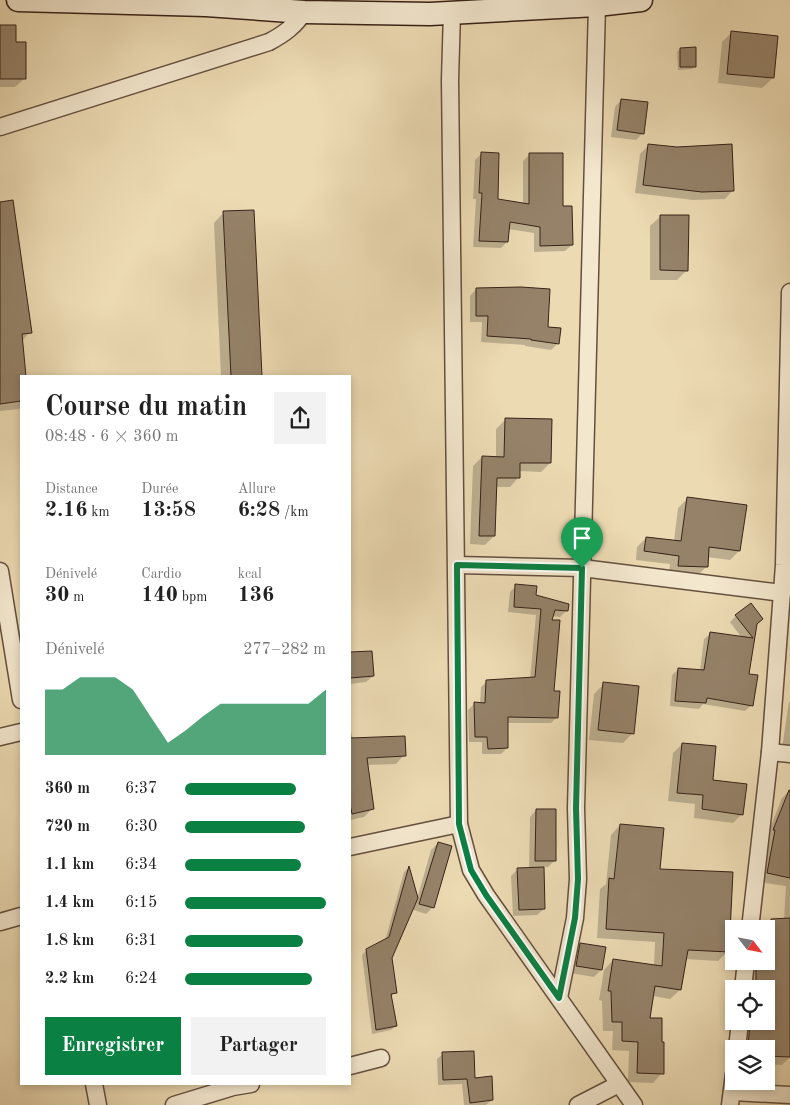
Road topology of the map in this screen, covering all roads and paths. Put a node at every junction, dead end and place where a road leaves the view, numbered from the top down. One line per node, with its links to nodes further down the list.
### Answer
1 (18, 0): 3 (street)
2 (641, 0): 4 (street)
3 (206, 3): 6 (street)
4 (597, 5): 7 (street); 13 (street)
5 (429, 7): 6 (street); 7 (street)
6 (304, 12): 8 (street)
7 (452, 12): 11 (street)
8 (0, 127)
9 (790, 292): 10 (street)
10 (789, 376): 12 (street)
11 (457, 565): 13 (street); 21 (street)
12 (787, 565): 15 (street)
13 (582, 568): 15 (street); 26 (street)
14 (0, 571): 16 (street)
15 (782, 593): 19 (street)
16 (20, 694)
17 (20, 732): 18 (street)
18 (0, 736)
19 (770, 752): 20 (street); 24 (street)
20 (790, 754)
21 (459, 824): 22 (street); 26 (street)
22 (351, 847)
23 (20, 916): 25 (street)
24 (751, 920)
25 (0, 922)
26 (559, 998): 29 (street)
27 (381, 1058): 28 (street)
28 (351, 1066)
29 (619, 1084): 36 (street); 37 (street)
30 (94, 1085): 34 (street)
31 (245, 1085): 35 (street)
32 (790, 1095): 33 (street)
33 (731, 1098)
34 (98, 1105)
35 (174, 1105)
36 (578, 1105)
37 (634, 1105)

